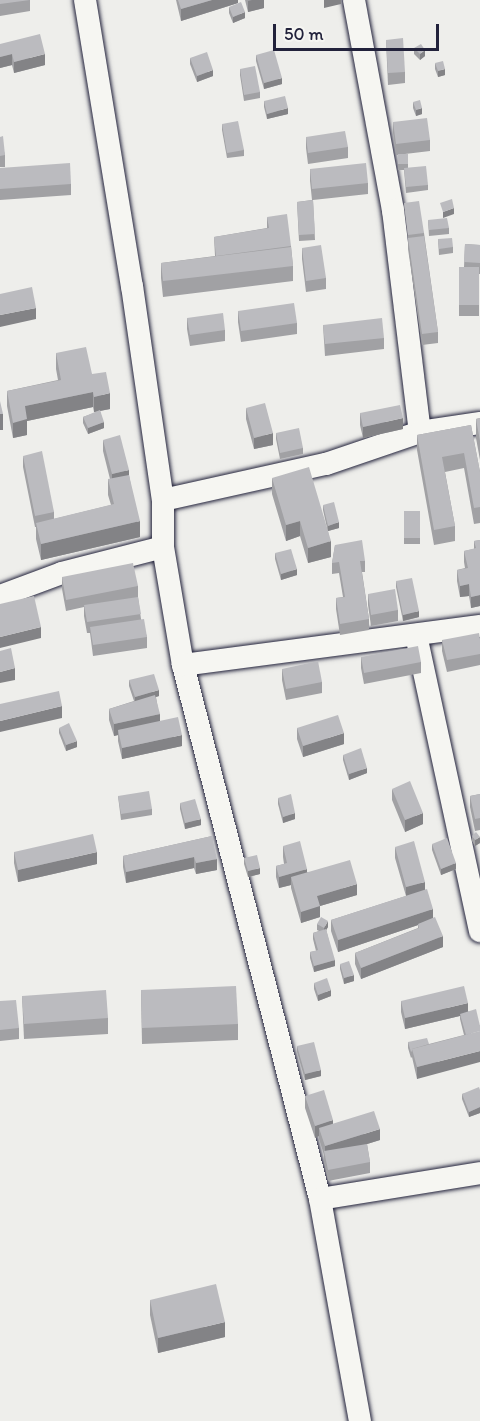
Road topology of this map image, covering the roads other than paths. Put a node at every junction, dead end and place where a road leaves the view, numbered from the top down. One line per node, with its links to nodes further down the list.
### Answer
1 (86, 0): 5 (street)
2 (354, 0): 4 (street)
3 (480, 423): 4 (street)
4 (420, 432): 5 (street)
5 (164, 500): 6 (street)
6 (163, 547): 7 (street); 10 (street)
7 (0, 596)
8 (480, 626): 9 (street)
9 (416, 635): 10 (street); 11 (street)
10 (183, 665): 13 (street)
11 (480, 931)
12 (480, 1173): 13 (street)
13 (320, 1199): 14 (street)
14 (360, 1421)

